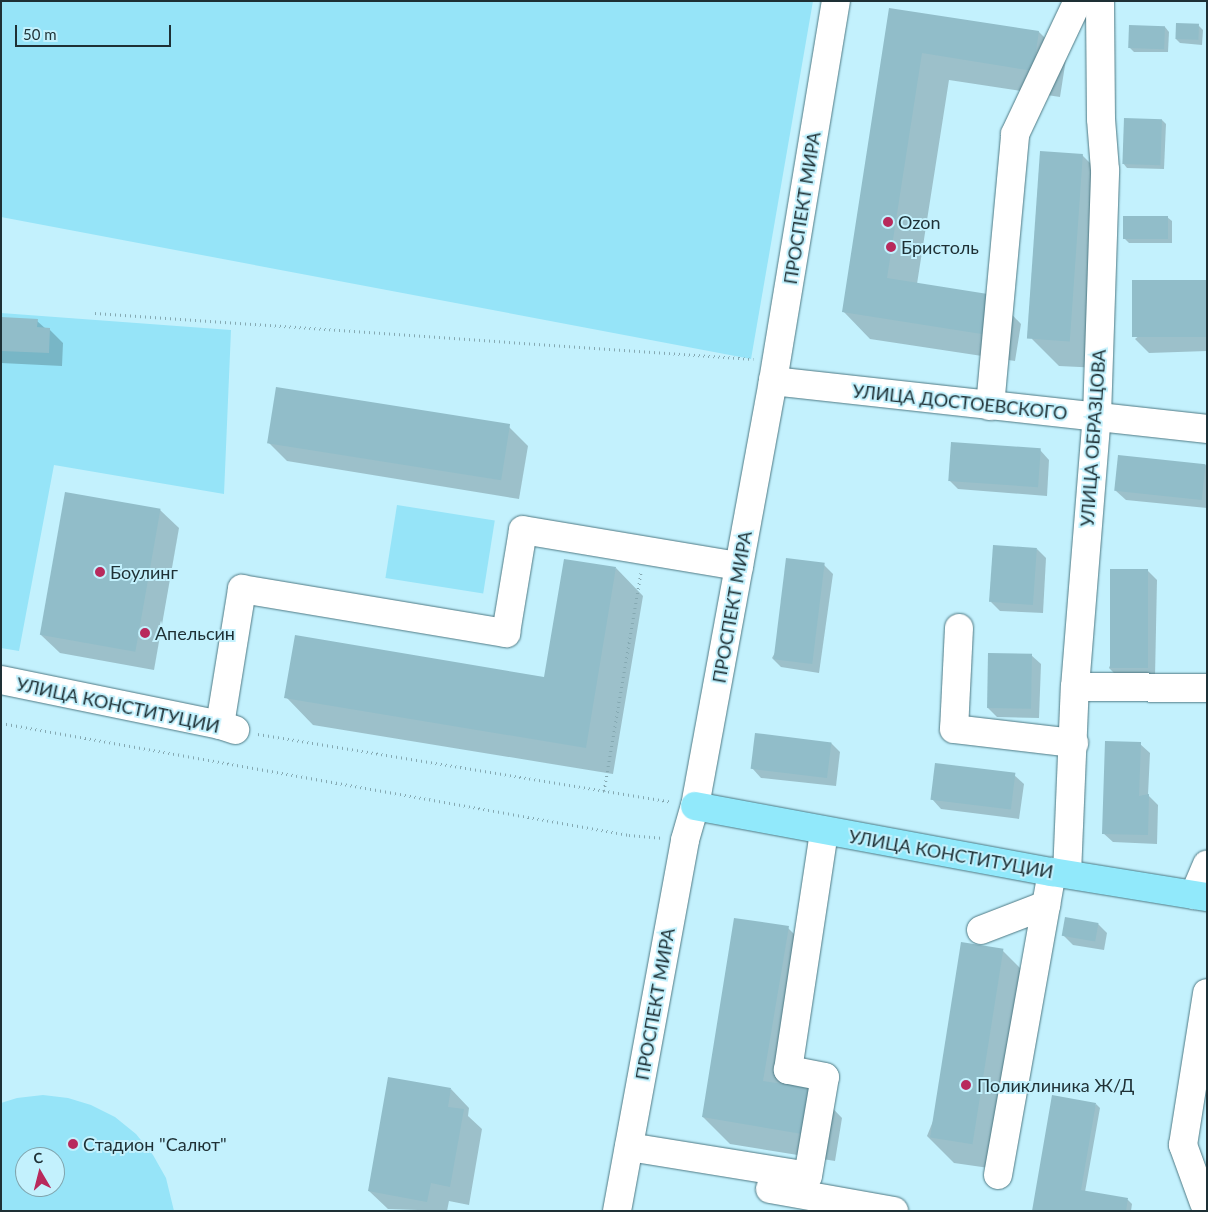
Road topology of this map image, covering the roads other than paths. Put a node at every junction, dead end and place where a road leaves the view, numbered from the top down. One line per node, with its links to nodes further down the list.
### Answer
1 (836, 1): 4 (street, ПРОСПЕКТ МИРА)
2 (1078, 1): 5 (street)
3 (1100, 1): 6 (street, УЛИЦА ОБРАЗЦОВА)
4 (775, 371): 5 (street, УЛИЦА ДОСТОЕВСКОГО); 8 (street, ПРОСПЕКТ МИРА)
5 (990, 406): 6 (street, УЛИЦА ДОСТОЕВСКОГО)
6 (1097, 416): 7 (street, УЛИЦА ДОСТОЕВСКОГО); 11 (street, УЛИЦА ОБРАЗЦОВА)
7 (1207, 429)
8 (739, 566): 10 (street, УЛИЦА КОНСТИТУЦИИ); 14 (street, ПРОСПЕКТ МИРА)
9 (959, 628): 13 (street)
10 (1, 680)
11 (1075, 687): 12 (street); 13 (street, УЛИЦА ОБРАЗЦОВА)
12 (1207, 688)
13 (1074, 743): 17 (street, УЛИЦА ОБРАЗЦОВА)
14 (696, 806): 15 (main road, УЛИЦА КОНСТИТУЦИИ); 23 (street, ПРОСПЕКТ МИРА)
15 (824, 831): 17 (main road, УЛИЦА КОНСТИТУЦИИ); 23 (street)
16 (1207, 864): 18 (street)
17 (1059, 873): 18 (main road, УЛИЦА КОНСТИТУЦИИ); 19 (street, УЛИЦА ОБРАЗЦОВА)
18 (1200, 896)
19 (1046, 905): 20 (street); 24 (street, УЛИЦА ОБРАЗЦОВА)
20 (981, 930)
21 (1205, 1004): 22 (street)
22 (1195, 1147): 25 (street)
23 (628, 1156): 26 (street, ПРОСПЕКТ МИРА); 27 (street)
24 (998, 1175)
25 (1204, 1203)
26 (617, 1211)
27 (894, 1211)

